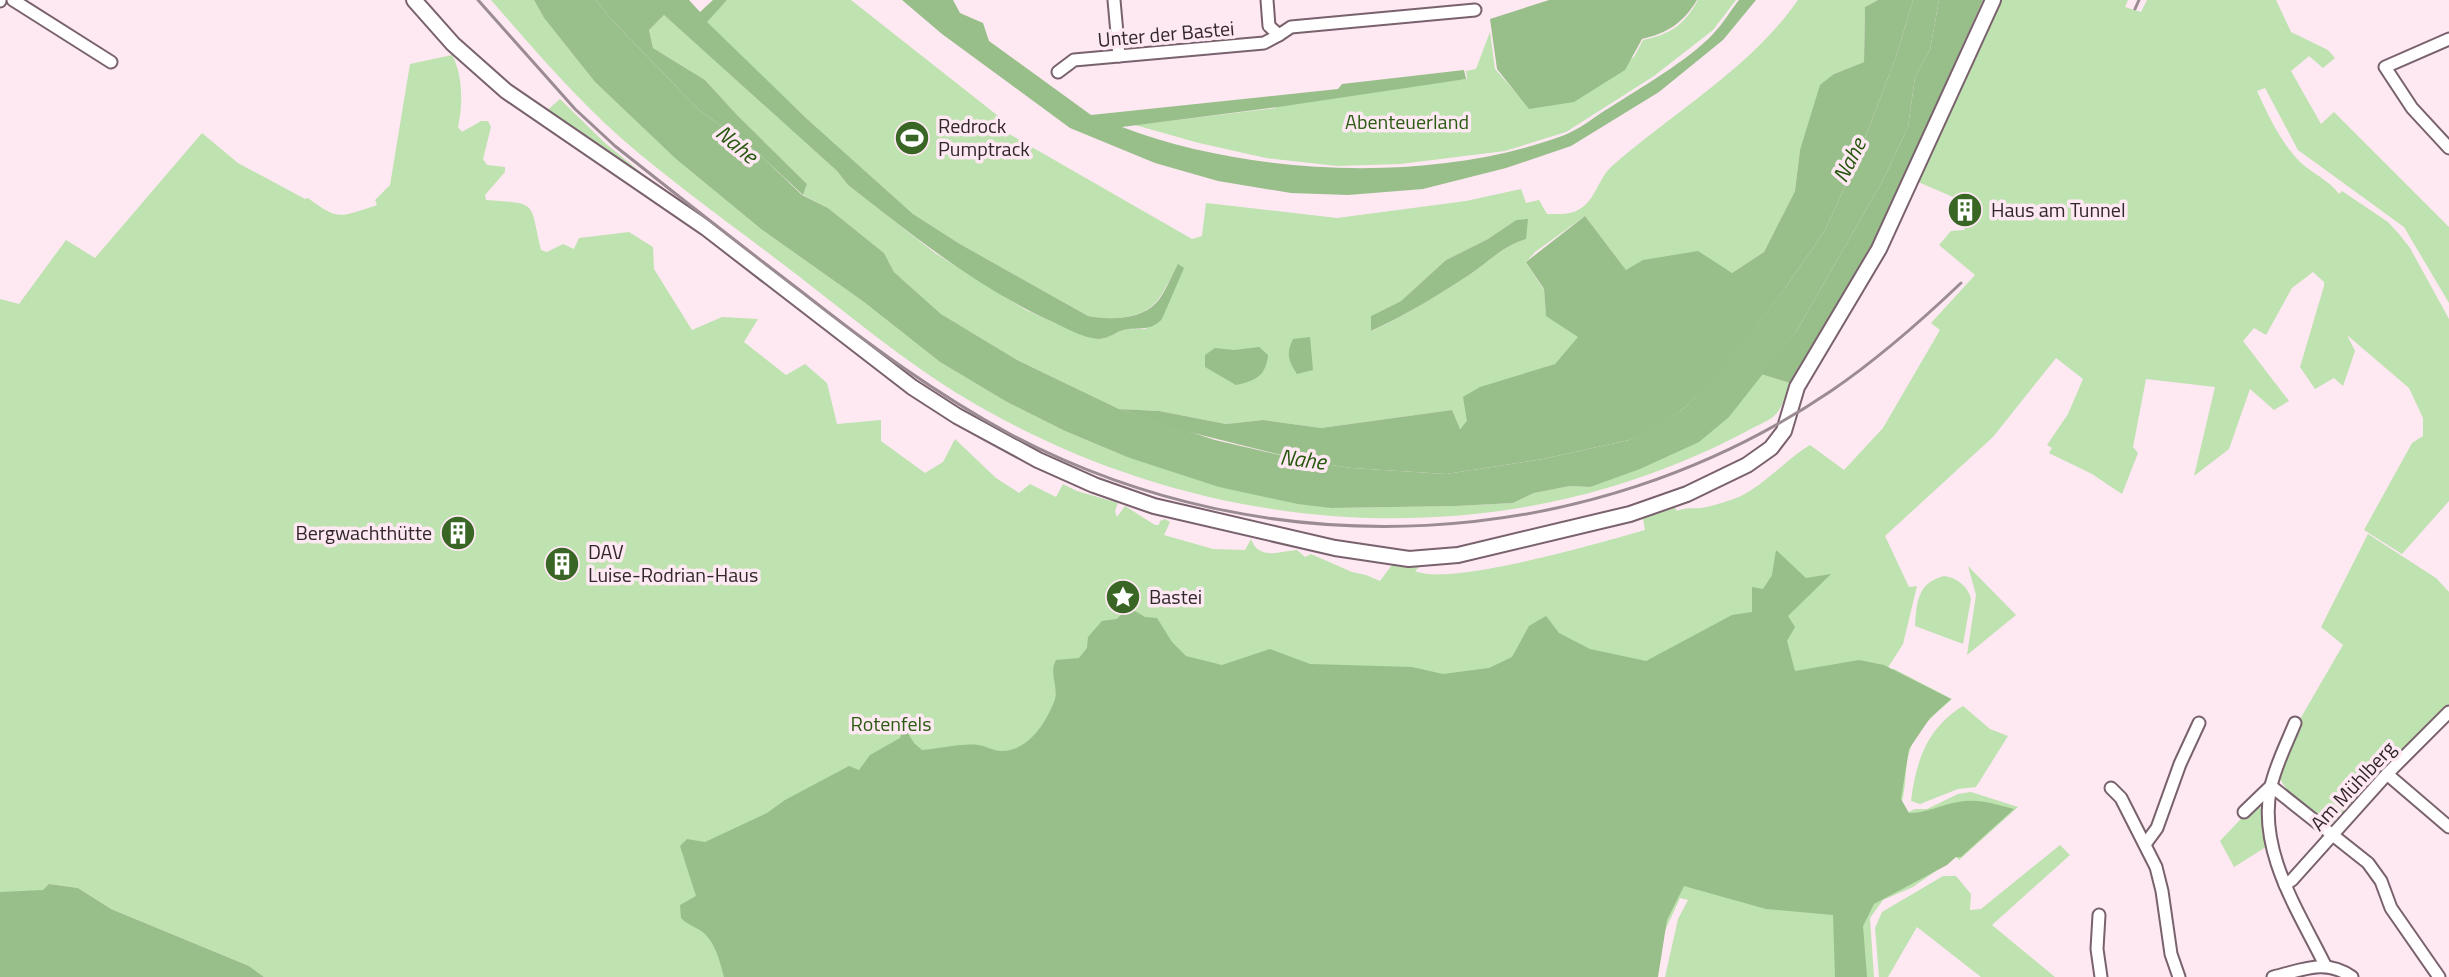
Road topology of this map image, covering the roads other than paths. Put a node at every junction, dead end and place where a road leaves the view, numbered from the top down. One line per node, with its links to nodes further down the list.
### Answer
1 (13, 0): 10 (street)
2 (414, 0): 5 (main road)
3 (1114, 0): 9 (street)
4 (1267, 0): 7 (street)
5 (1993, 0)
6 (1475, 10): 7 (street, Unter der Bastei)
7 (1279, 35): 9 (street, Unter der Bastei)
8 (2449, 39): 12 (street)
9 (1119, 56): 11 (street, Unter der Bastei)
10 (111, 62)
11 (1058, 72)
12 (2448, 144)
13 (2449, 712): 16 (street, Am Mühlberg)
14 (2199, 723): 22 (street)
15 (2295, 723): 17 (street)
16 (2387, 774): 20 (street); 21 (street, Am Mühlberg)
17 (2271, 786): 19 (street); 21 (street); 23 (street)
18 (2111, 788): 22 (street)
19 (2244, 812)
20 (2449, 827)
21 (2332, 833): 23 (street, Am Mühlberg); 30 (street)
22 (2146, 843): 27 (street)
23 (2285, 885): 25 (street)
24 (2099, 915): 26 (street)
25 (2325, 965): 28 (street); 29 (street)
26 (2101, 977)
27 (2179, 977)
28 (2273, 977)
29 (2352, 977)
30 (2439, 977)

